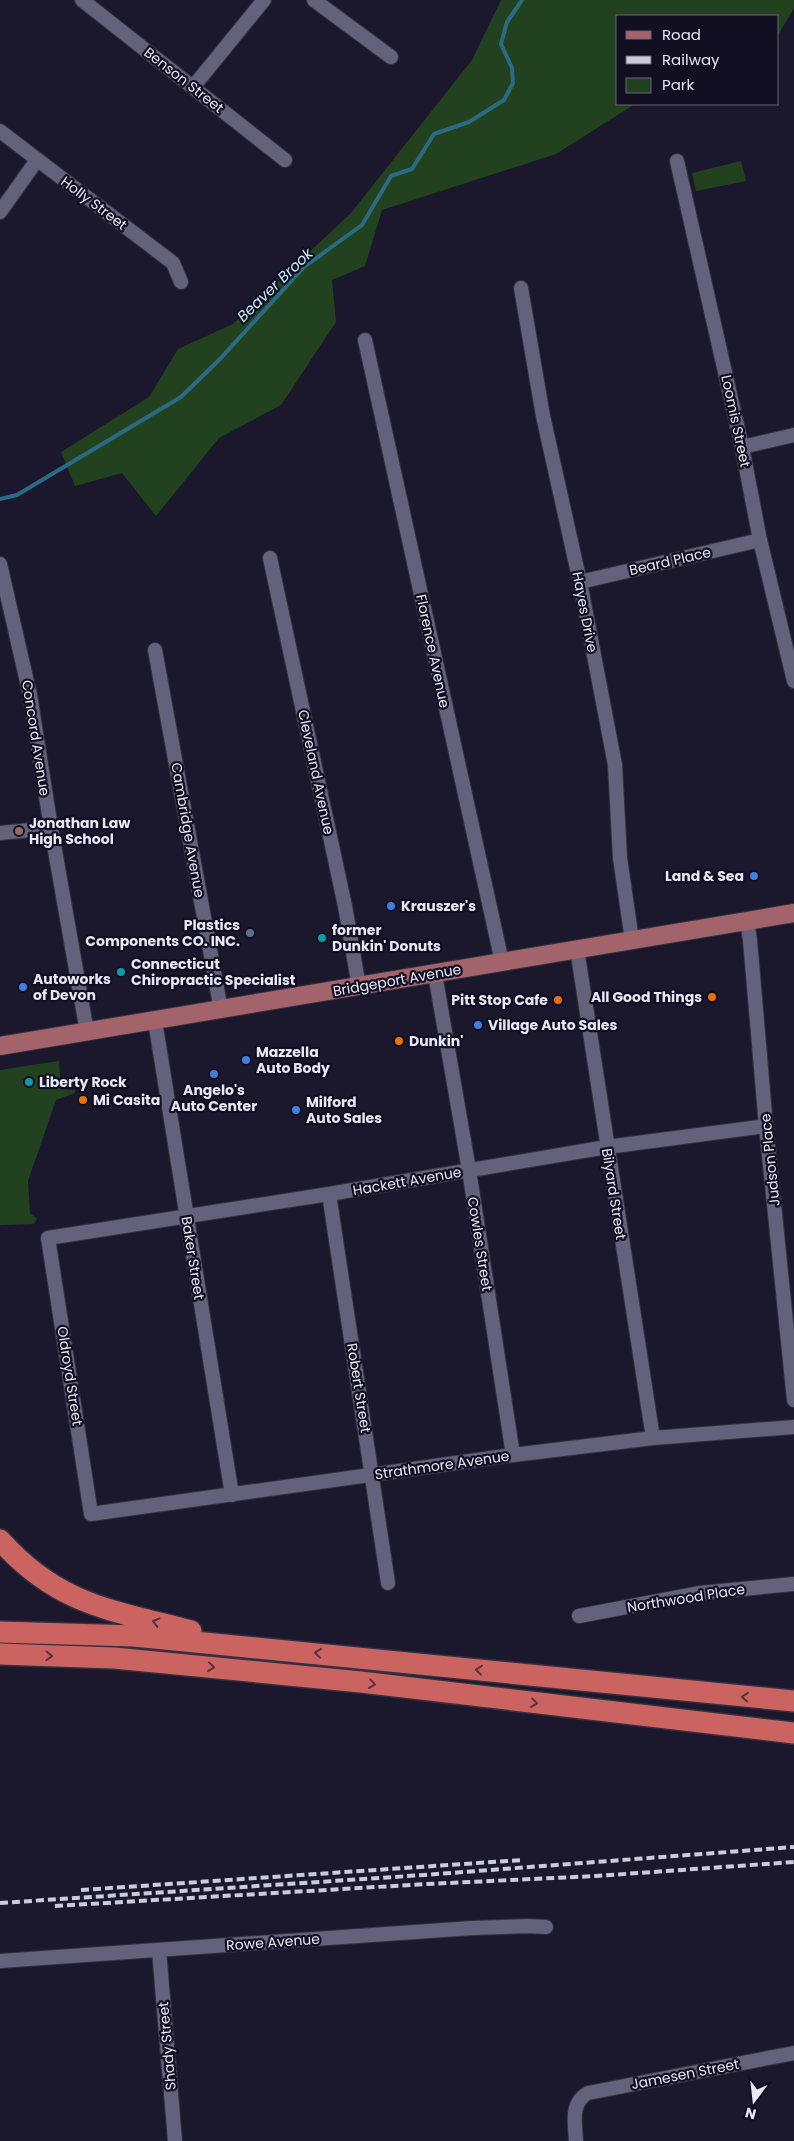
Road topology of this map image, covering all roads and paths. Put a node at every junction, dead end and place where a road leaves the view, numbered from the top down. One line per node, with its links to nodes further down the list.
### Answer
1 (82, 0): 5 (street, Benson Street)
2 (264, 0): 5 (street)
3 (314, 0): 4 (street)
4 (391, 57)
5 (193, 87): 8 (street, Benson Street)
6 (0, 130): 7 (street, Holly Street)
7 (37, 160): 10 (street); 11 (street, Holly Street)
8 (285, 160)
9 (677, 162): 15 (street, Loomis Street)
10 (0, 212)
11 (181, 282)
12 (521, 288): 19 (street, Hayes Drive)
13 (365, 340): 28 (street, Florence Avenue)
14 (794, 435): 15 (street)
15 (742, 447): 16 (street, Loomis Street)
16 (760, 540): 19 (street, Beard Place); 21 (street, Loomis Street)
17 (270, 558): 30 (street, Cleveland Avenue)
18 (0, 564): 22 (street, Concord Avenue)
19 (580, 582): 26 (street, Hayes Drive)
20 (155, 650): 31 (street, Cambridge Avenue)
21 (794, 681)
22 (51, 828): 23 (street); 33 (street, Concord Avenue)
23 (0, 834)
24 (794, 913): 25 (main road, Bridgeport Avenue)
25 (747, 921): 26 (main road, Bridgeport Avenue); 35 (street, Judson Place)
26 (632, 940): 27 (main road, Bridgeport Avenue)
27 (577, 949): 28 (main road, Bridgeport Avenue); 36 (street, Bilyard Street)
28 (502, 962): 29 (main road, Bridgeport Avenue)
29 (435, 974): 30 (main road, Bridgeport Avenue); 37 (street, Cowles Street)
30 (359, 987): 31 (main road, Bridgeport Avenue)
31 (221, 1010): 32 (main road, Bridgeport Avenue)
32 (155, 1022): 33 (main road, Bridgeport Avenue); 39 (street, Baker Street)
33 (87, 1032): 34 (main road, Bridgeport Avenue)
34 (0, 1046)
35 (766, 1126): 36 (street, Hackett Avenue); 41 (street, Judson Place)
36 (607, 1146): 37 (street, Hackett Avenue); 43 (street, Bilyard Street)
37 (469, 1170): 38 (street, Hackett Avenue); 44 (street, Cowles Street)
38 (329, 1194): 39 (street, Hackett Avenue); 45 (street, Robert Street)
39 (187, 1216): 40 (street, Hackett Avenue); 46 (street, Baker Street)
40 (48, 1238): 47 (street, Oldroyd Street)
41 (794, 1400)
42 (794, 1426): 43 (street, Strathmore Avenue)
43 (653, 1438): 44 (street, Strathmore Avenue)
44 (513, 1455): 45 (street, Strathmore Avenue)
45 (372, 1475): 46 (street, Strathmore Avenue); 49 (street, Robert Street)
46 (232, 1495): 47 (street, Strathmore Avenue)
47 (92, 1514)
48 (0, 1540): 53 (highway, one-way to 48)
49 (388, 1583)
50 (794, 1584): 51 (street, Northwood Place)
51 (580, 1616)
52 (0, 1632): 53 (highway)
53 (255, 1646): 55 (highway, one-way to 53)
54 (1, 1654): 56 (highway, one-way to 56)
55 (794, 1701)
56 (794, 1733)
57 (546, 1927): 58 (street, Rowe Avenue)
58 (159, 1950): 59 (street, Rowe Avenue); 61 (street, Shady Street)
59 (0, 1961)
60 (794, 2053): 62 (street, Jamesen Street)
61 (175, 2141)
62 (576, 2141)

